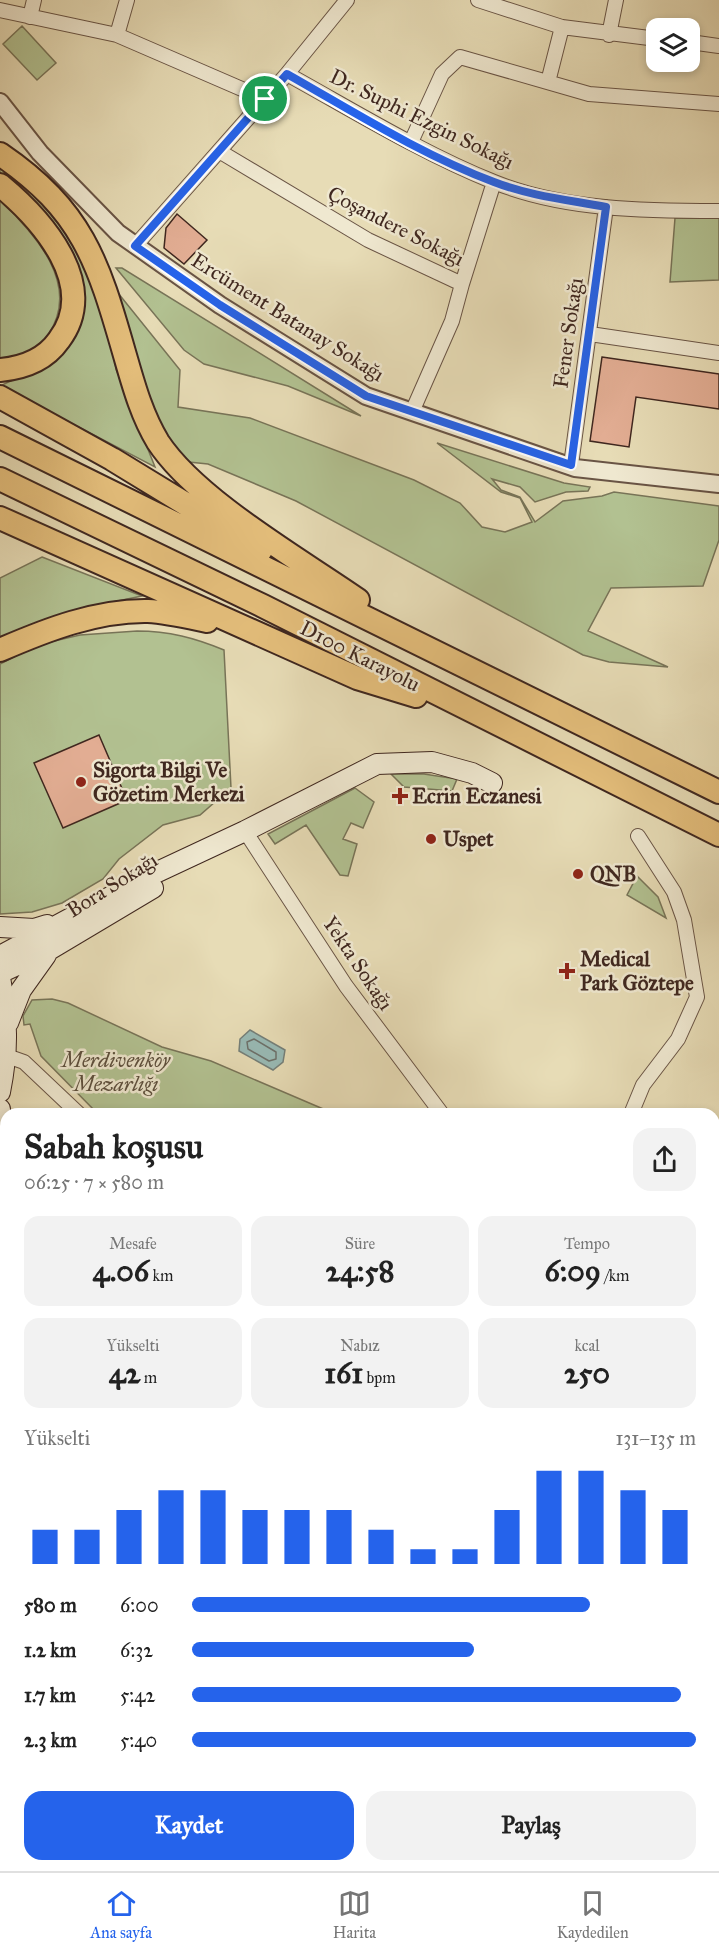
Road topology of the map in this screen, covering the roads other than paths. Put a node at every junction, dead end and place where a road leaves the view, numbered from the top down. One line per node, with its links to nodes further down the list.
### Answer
1 (34, 0): 7 (street)
2 (127, 0): 9 (street)
3 (347, 0): 14 (street)
4 (478, 0): 8 (street)
5 (616, 0): 10 (street)
6 (0, 10): 7 (street)
7 (30, 17): 9 (street)
8 (562, 27): 10 (street); 15 (street)
9 (117, 34): 16 (street)
10 (609, 35): 11 (street)
11 (646, 38)
12 (700, 43): 13 (street)
13 (719, 46)
14 (287, 74): 16 (street); 19 (street, Dr. Suphi Ezgin Sokağı)
15 (548, 82): 18 (street); 19 (street)
16 (265, 99): 20 (street)
17 (0, 102): 26 (street, Ercüment Batanay Sokağı)
18 (719, 104)
19 (411, 142): 22 (street, Dr. Suphi Ezgin Sokağı)
20 (219, 151): 26 (street); 27 (street, Çoşandere Sokağı)
21 (0, 154): 39 (highway)
22 (494, 182): 24 (street, Dr. Suphi Ezgin Sokağı); 27 (street, Çoşandere Sokağı)
23 (0, 185): 30 (highway)
24 (606, 207): 25 (street, Dr. Suphi Ezgin Sokağı); 28 (street, Fener Sokağı)
25 (719, 211)
26 (135, 246): 32 (street, Ercüment Batanay Sokağı)
27 (462, 284): 32 (street)
28 (590, 334): 29 (street); 34 (street, Fener Sokağı)
29 (719, 353)
30 (0, 370)
31 (0, 397): 39 (highway)
32 (412, 412): 34 (street, Ercüment Batanay Sokağı)
33 (0, 437): 39 (highway, D100 Karayolu)
34 (571, 465): 36 (street, Ercüment Batanay Sokağı)
35 (0, 479): 41 (highway, D100 Karayolu)
36 (719, 484)
37 (0, 518): 38 (highway)
38 (249, 630): 40 (highway); 41 (highway)
39 (420, 643): 43 (highway, D100 Karayolu)
40 (0, 650)
41 (480, 717): 45 (highway, D100 Karayolu)
42 (492, 783): 44 (main road, Bora Sokağı)
43 (719, 792)
44 (245, 831): 47 (main road, Bora Sokağı); 49 (main road, Bora Sokağı); 56 (street, Yekta Sokağı)
45 (719, 835)
46 (638, 837): 57 (street)
47 (72, 917): 48 (main road); 50 (main road, Bora Sokağı)
48 (0, 927)
49 (49, 950): 51 (main road, Bora Sokağı); 52 (main road)
50 (0, 956)
51 (0, 975): 52 (main road)
52 (7, 1025): 53 (main road)
53 (16, 1059): 54 (main road); 55 (street)
54 (0, 1092)
55 (72, 1108)
56 (435, 1108)
57 (634, 1108)
58 (0, 1109): 59 (main road)
59 (0, 1156)
60 (0, 1304): 61 (street)
61 (0, 1337)

